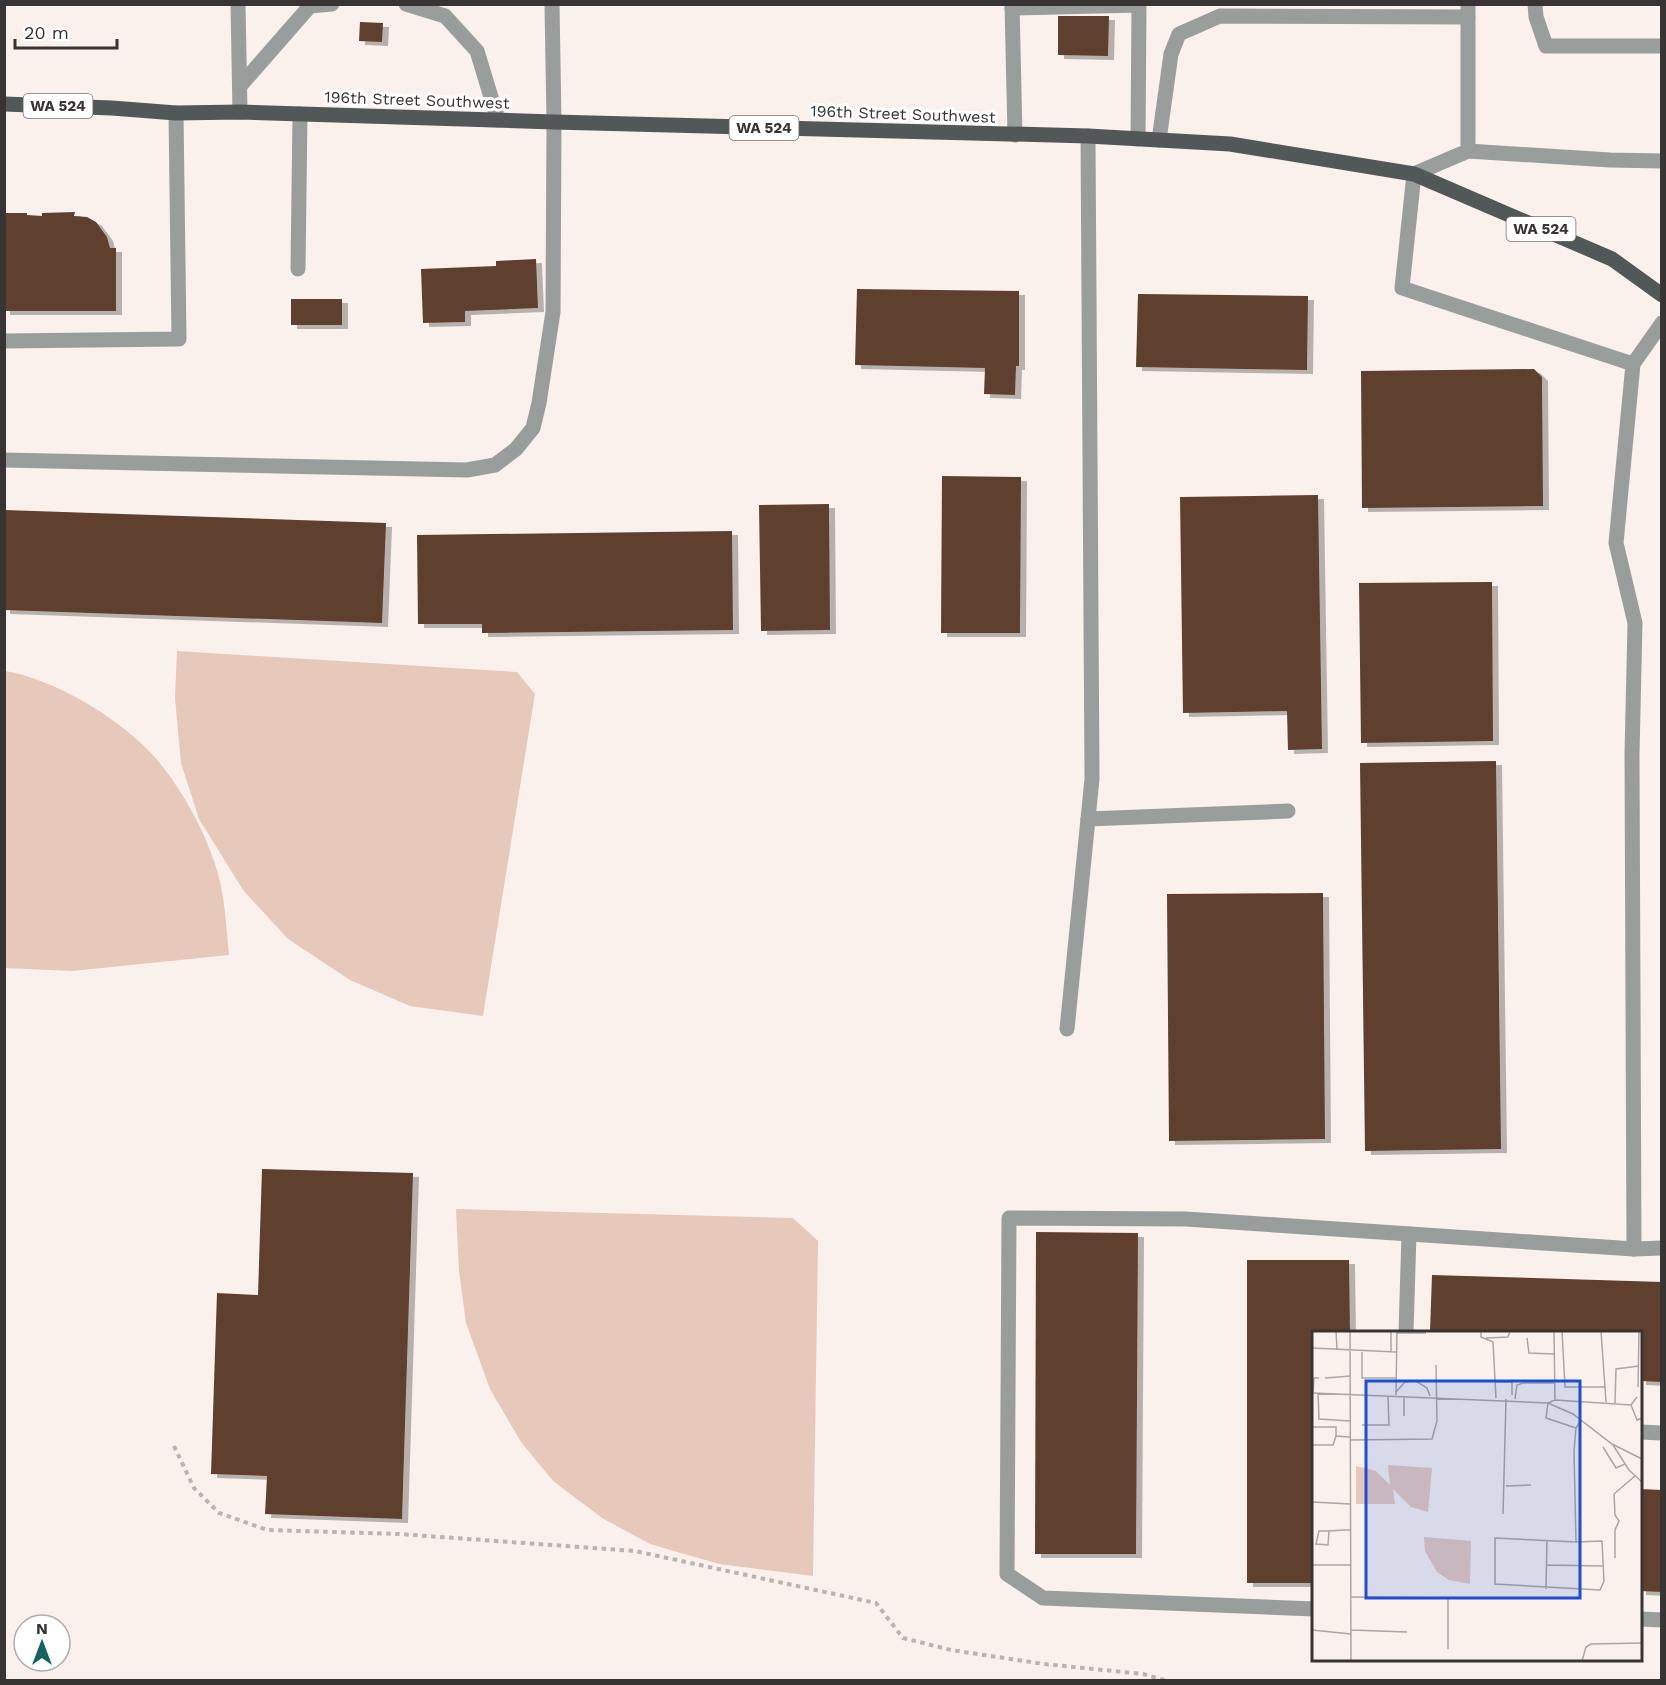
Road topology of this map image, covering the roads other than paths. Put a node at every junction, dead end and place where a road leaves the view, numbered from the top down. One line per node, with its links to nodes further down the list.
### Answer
1 (238, 4): 10 (street)
2 (332, 4): 10 (street)
3 (406, 4): 7 (street)
4 (552, 4): 16 (street)
5 (1535, 4): 9 (street)
6 (1012, 6): 17 (street); 19 (street)
7 (445, 10): 15 (street)
8 (1468, 11): 20 (street); 21 (street)
9 (1662, 46)
10 (240, 86): 12 (street)
11 (4, 104): 13 (main road, 196th Street Southwest / WA 524)
12 (240, 112): 13 (main road, 196th Street Southwest / WA 524); 14 (main road, 196th Street Southwest / WA 524)
13 (176, 113): 27 (street)
14 (300, 114): 15 (main road, 196th Street Southwest / WA 524); 24 (street)
15 (498, 120): 16 (main road, 196th Street Southwest / WA 524)
16 (554, 122): 17 (main road, 196th Street Southwest / WA 524); 29 (street)
17 (1016, 135): 18 (main road, 196th Street Southwest / WA 524)
18 (1088, 136): 19 (main road, 196th Street Southwest / WA 524); 31 (street)
19 (1138, 139): 20 (main road, 196th Street Southwest / WA 524)
20 (1159, 140): 23 (main road, 196th Street Southwest / WA 524)
21 (1468, 151): 22 (street); 23 (street)
22 (1662, 161)
23 (1414, 174): 25 (main road, 196th Street Southwest / WA 524); 28 (street)
24 (298, 269)
25 (1662, 295)
26 (1662, 323): 28 (street)
27 (4, 341)
28 (1634, 364): 35 (street)
29 (4, 460)
30 (1288, 811): 31 (street)
31 (1088, 819): 32 (street)
32 (1067, 1029)
33 (1408, 1234): 35 (street); 36 (street); 39 (street)
34 (1662, 1248): 35 (street)
35 (1634, 1249)
36 (1406, 1331)
37 (1642, 1432): 38 (street)
38 (1662, 1433)
39 (1312, 1609)
40 (1642, 1619): 41 (street)
41 (1662, 1620)

